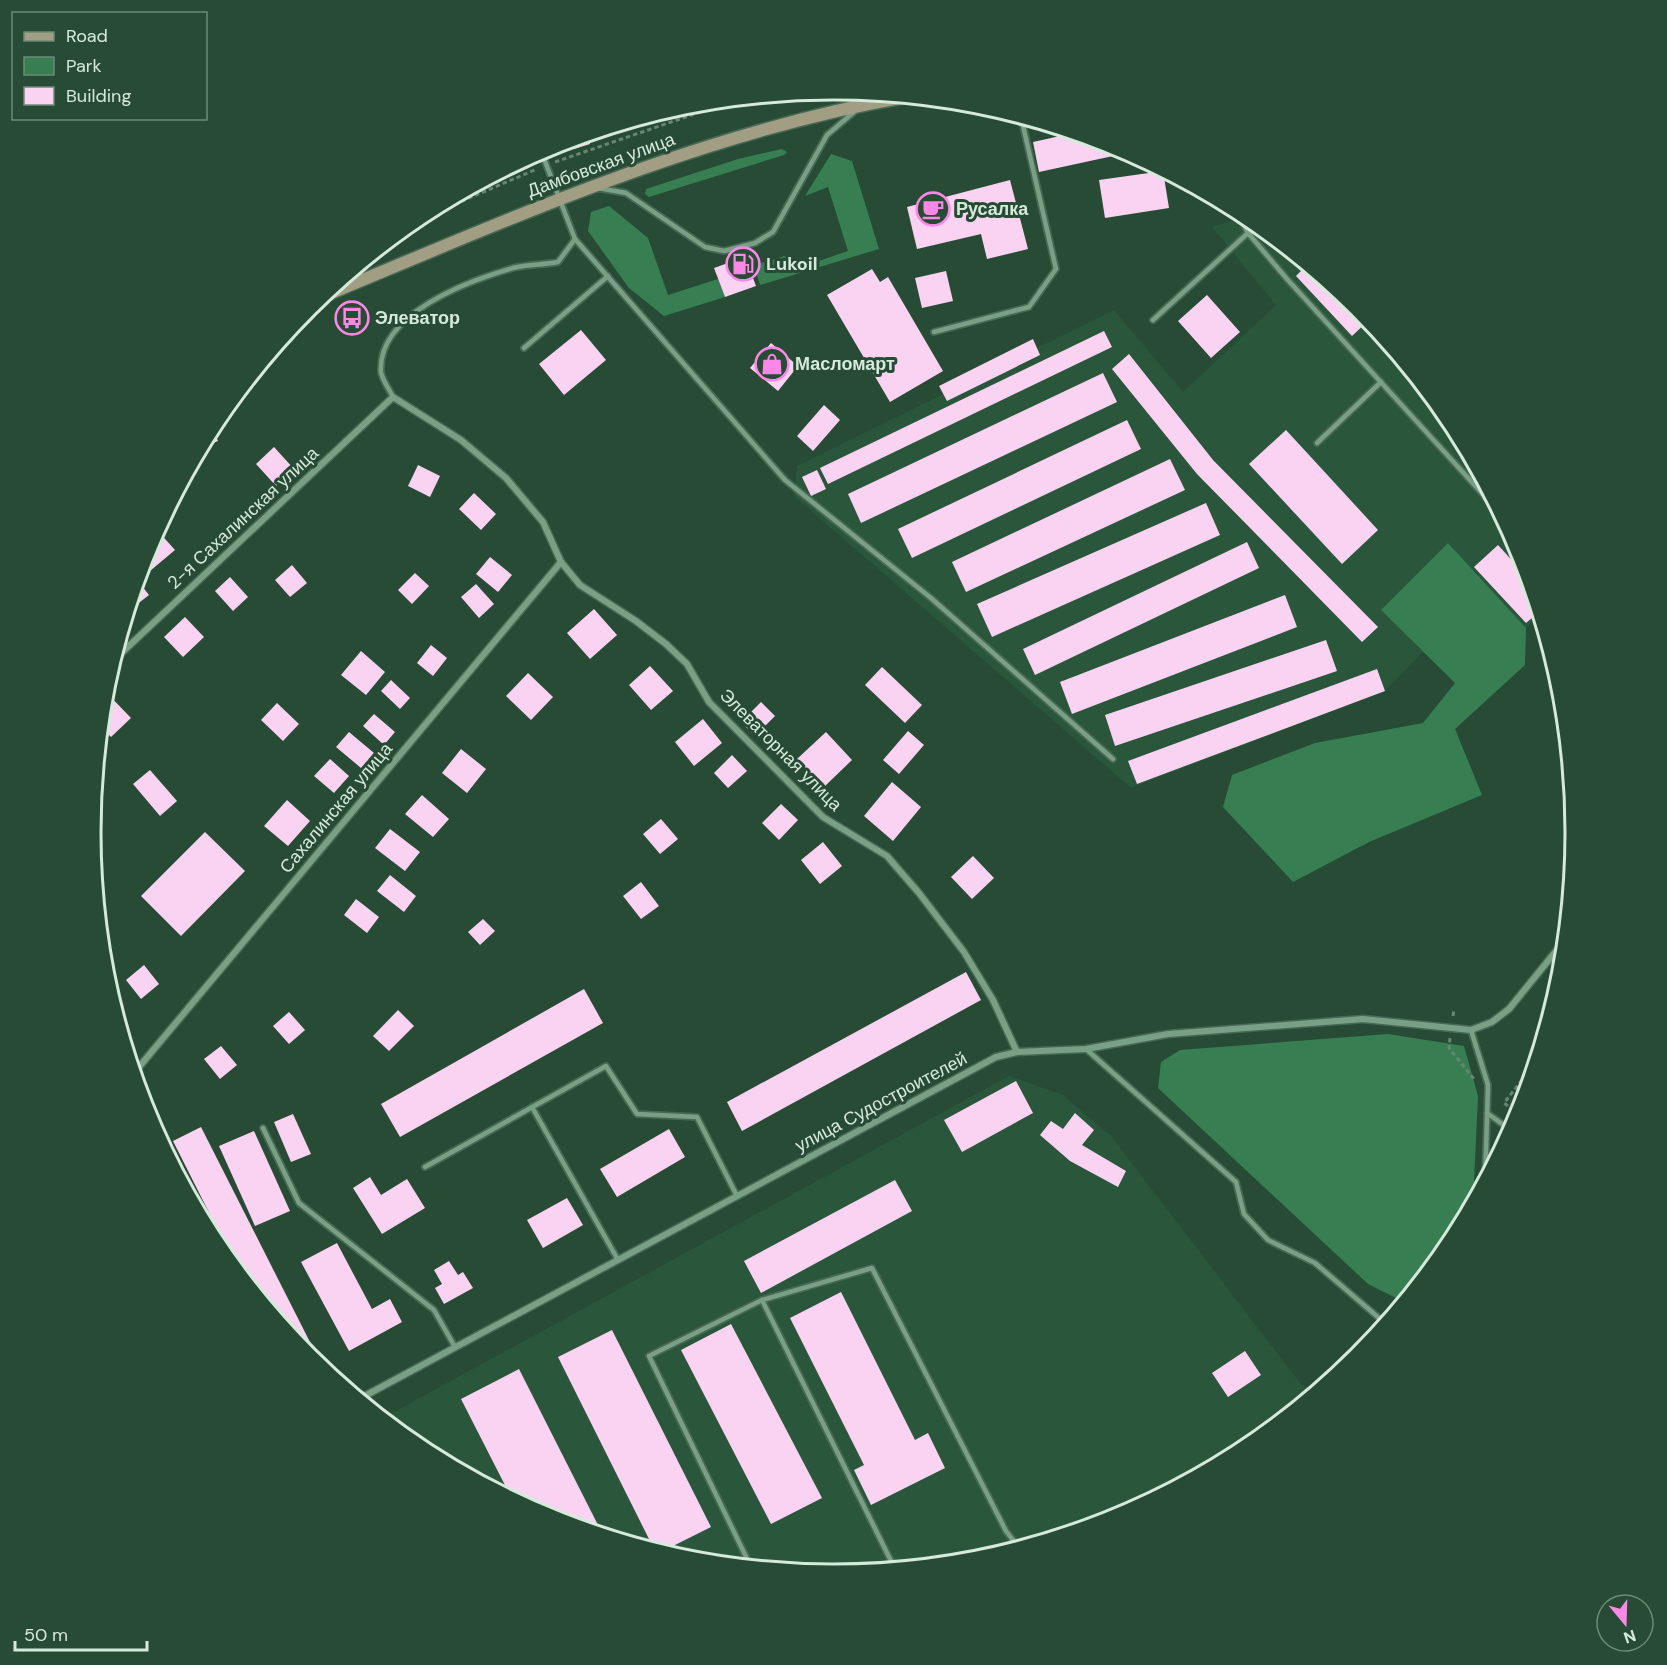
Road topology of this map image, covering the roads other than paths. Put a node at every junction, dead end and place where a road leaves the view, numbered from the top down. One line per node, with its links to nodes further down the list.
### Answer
1 (856, 101): 5 (main road, Дамбовская улица)
2 (860, 101): 5 (lane)
3 (1023, 125): 14 (lane)
4 (544, 160): 6 (lane)
5 (590, 186): 6 (main road, Дамбовская улица)
6 (560, 197): 10 (lane); 12 (main road, Дамбовская улица)
7 (1246, 228): 9 (lane)
8 (1251, 232): 9 (lane)
9 (1248, 233): 13 (lane); 16 (lane)
10 (575, 239): 11 (lane); 17 (lane)
11 (608, 276): 15 (lane); 22 (lane)
12 (346, 287)
13 (1154, 320)
14 (934, 332)
15 (524, 348)
16 (1381, 382): 18 (lane); 19 (lane)
17 (393, 397): 20 (street, Элеваторная улица); 21 (street, 2-я Сахалинская улица)
18 (1317, 442)
19 (1480, 491)
20 (561, 562): 26 (street, Элеваторная улица); 27 (street, Сахалинская улица)
21 (124, 650)
22 (1113, 759)
23 (1555, 952): 24 (street)
24 (1471, 1030): 25 (street, улица Судостроителей); 29 (lane)
25 (1086, 1049): 26 (street, улица Судостроителей); 37 (lane)
26 (1017, 1052): 34 (street, улица Судостроителей)
27 (140, 1066)
28 (532, 1107): 33 (lane); 34 (lane); 35 (lane)
29 (1487, 1113): 30 (lane); 32 (lane)
30 (1504, 1125)
31 (263, 1128): 38 (lane)
32 (1486, 1164)
33 (425, 1167)
34 (737, 1196): 35 (street, улица Судостроителей)
35 (618, 1260): 38 (street, улица Судостроителей)
36 (762, 1300): 40 (lane); 41 (lane); 42 (lane)
37 (1380, 1319)
38 (455, 1347): 39 (street, улица Судостроителей)
39 (366, 1395)
40 (1014, 1542)
41 (747, 1559)
42 (891, 1562)

